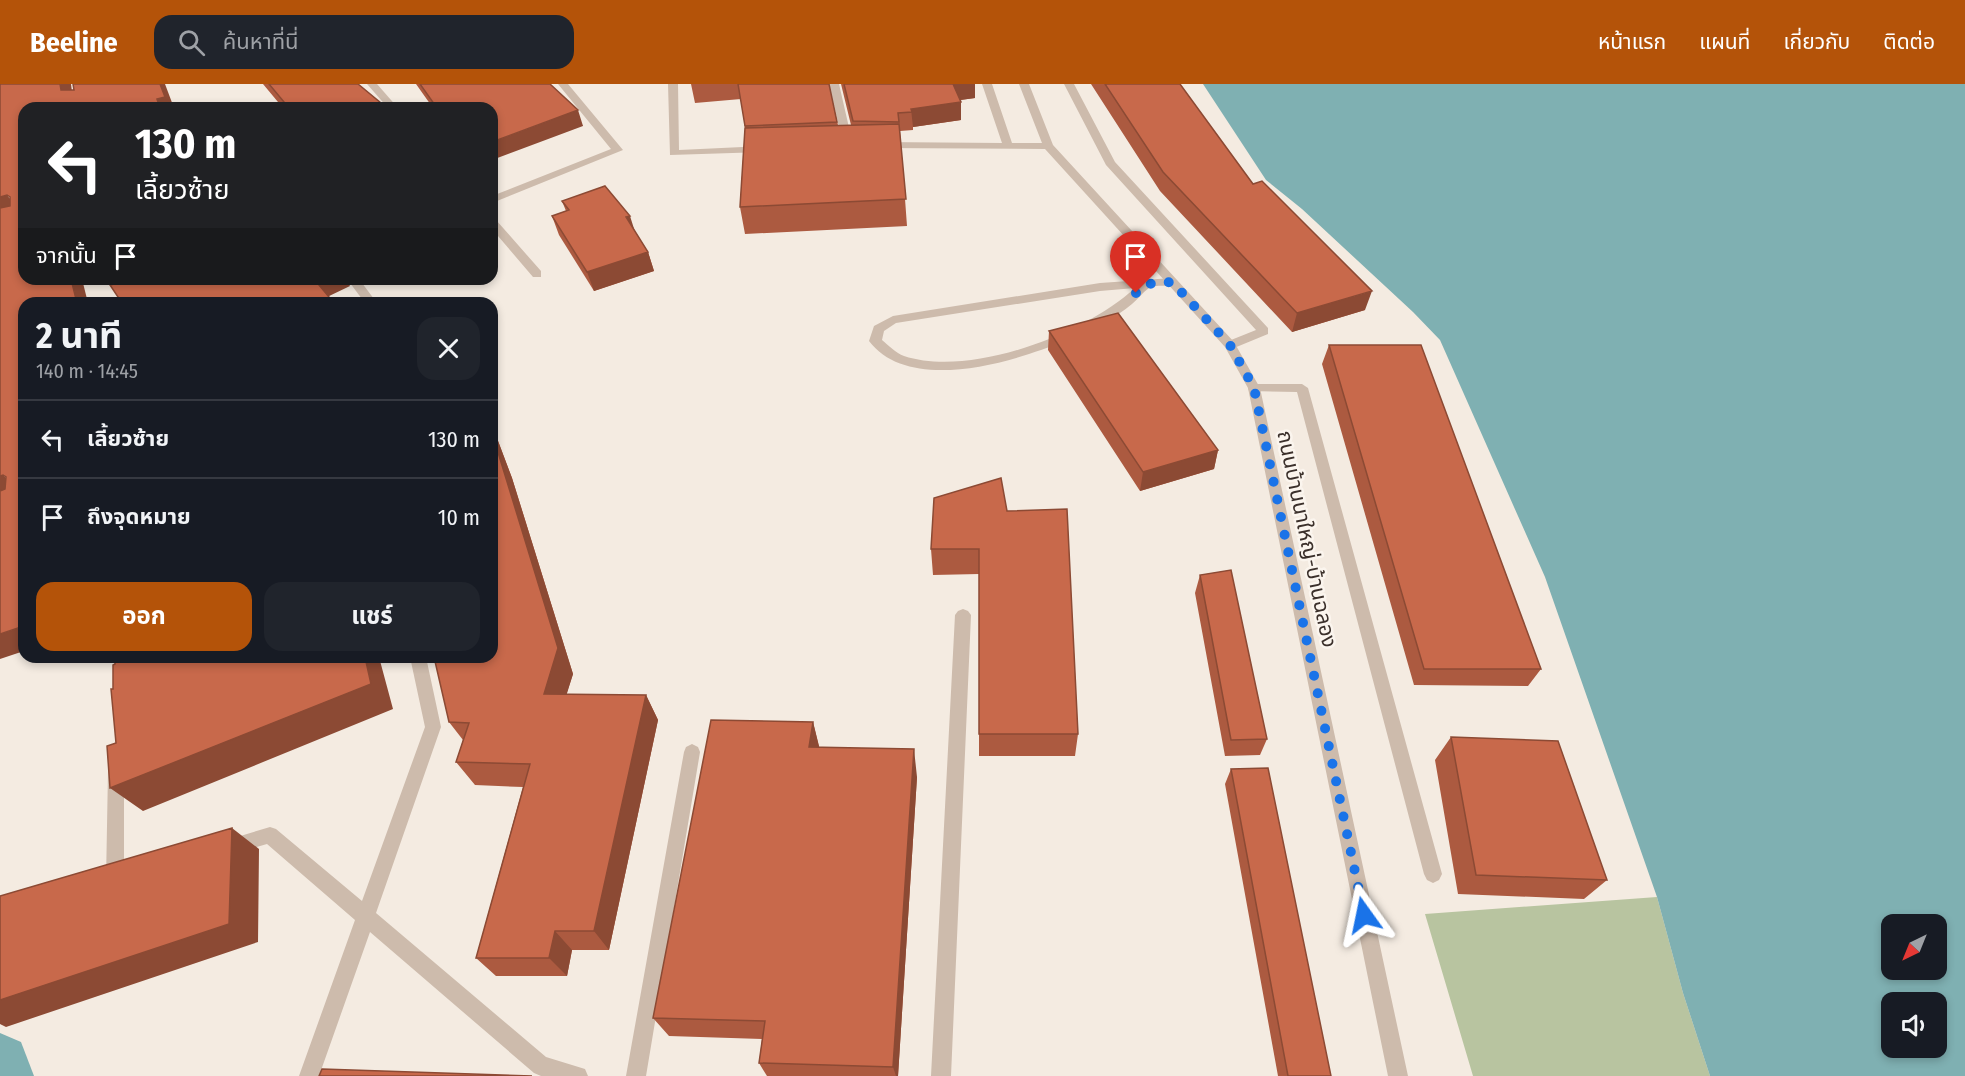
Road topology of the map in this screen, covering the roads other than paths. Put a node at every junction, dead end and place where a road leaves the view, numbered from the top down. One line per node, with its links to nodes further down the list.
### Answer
1 (372, 84): 8 (street)
2 (563, 84): 12 (street)
3 (673, 84): 11 (street)
4 (834, 84): 9 (street)
5 (987, 84): 9 (street)
6 (1024, 84): 10 (street, ถนนบ้านนาใหญ่-บ้านฉลอง)
7 (1069, 84): 17 (street)
8 (388, 102)
9 (1008, 146): 10 (street)
10 (1048, 146): 15 (street, ถนนบ้านนาใหญ่-บ้านฉลอง)
11 (778, 148)
12 (498, 198)
13 (498, 229): 14 (street)
14 (537, 273)
15 (1172, 282): 16 (street); 17 (street, ถนนบ้านนาใหญ่-บ้านฉลอง)
16 (1147, 284): 16 (street)
17 (1230, 345): 18 (street, ถนนบ้านนาใหญ่-บ้านฉลอง)
18 (1254, 388): 25 (street); 33 (street, ถนนบ้านนาใหญ่-บ้านฉลอง)
19 (963, 615): 32 (street)
20 (419, 663): 28 (street)
21 (116, 751): 26 (street)
22 (692, 752): 31 (street)
23 (215, 851): 28 (street)
24 (137, 874): 26 (street)
25 (1434, 874)
26 (115, 881): 27 (street)
27 (92, 888)
28 (366, 917): 29 (street); 30 (street)
29 (309, 1076)
30 (578, 1076)
31 (636, 1076)
32 (941, 1076)
33 (1398, 1076)

